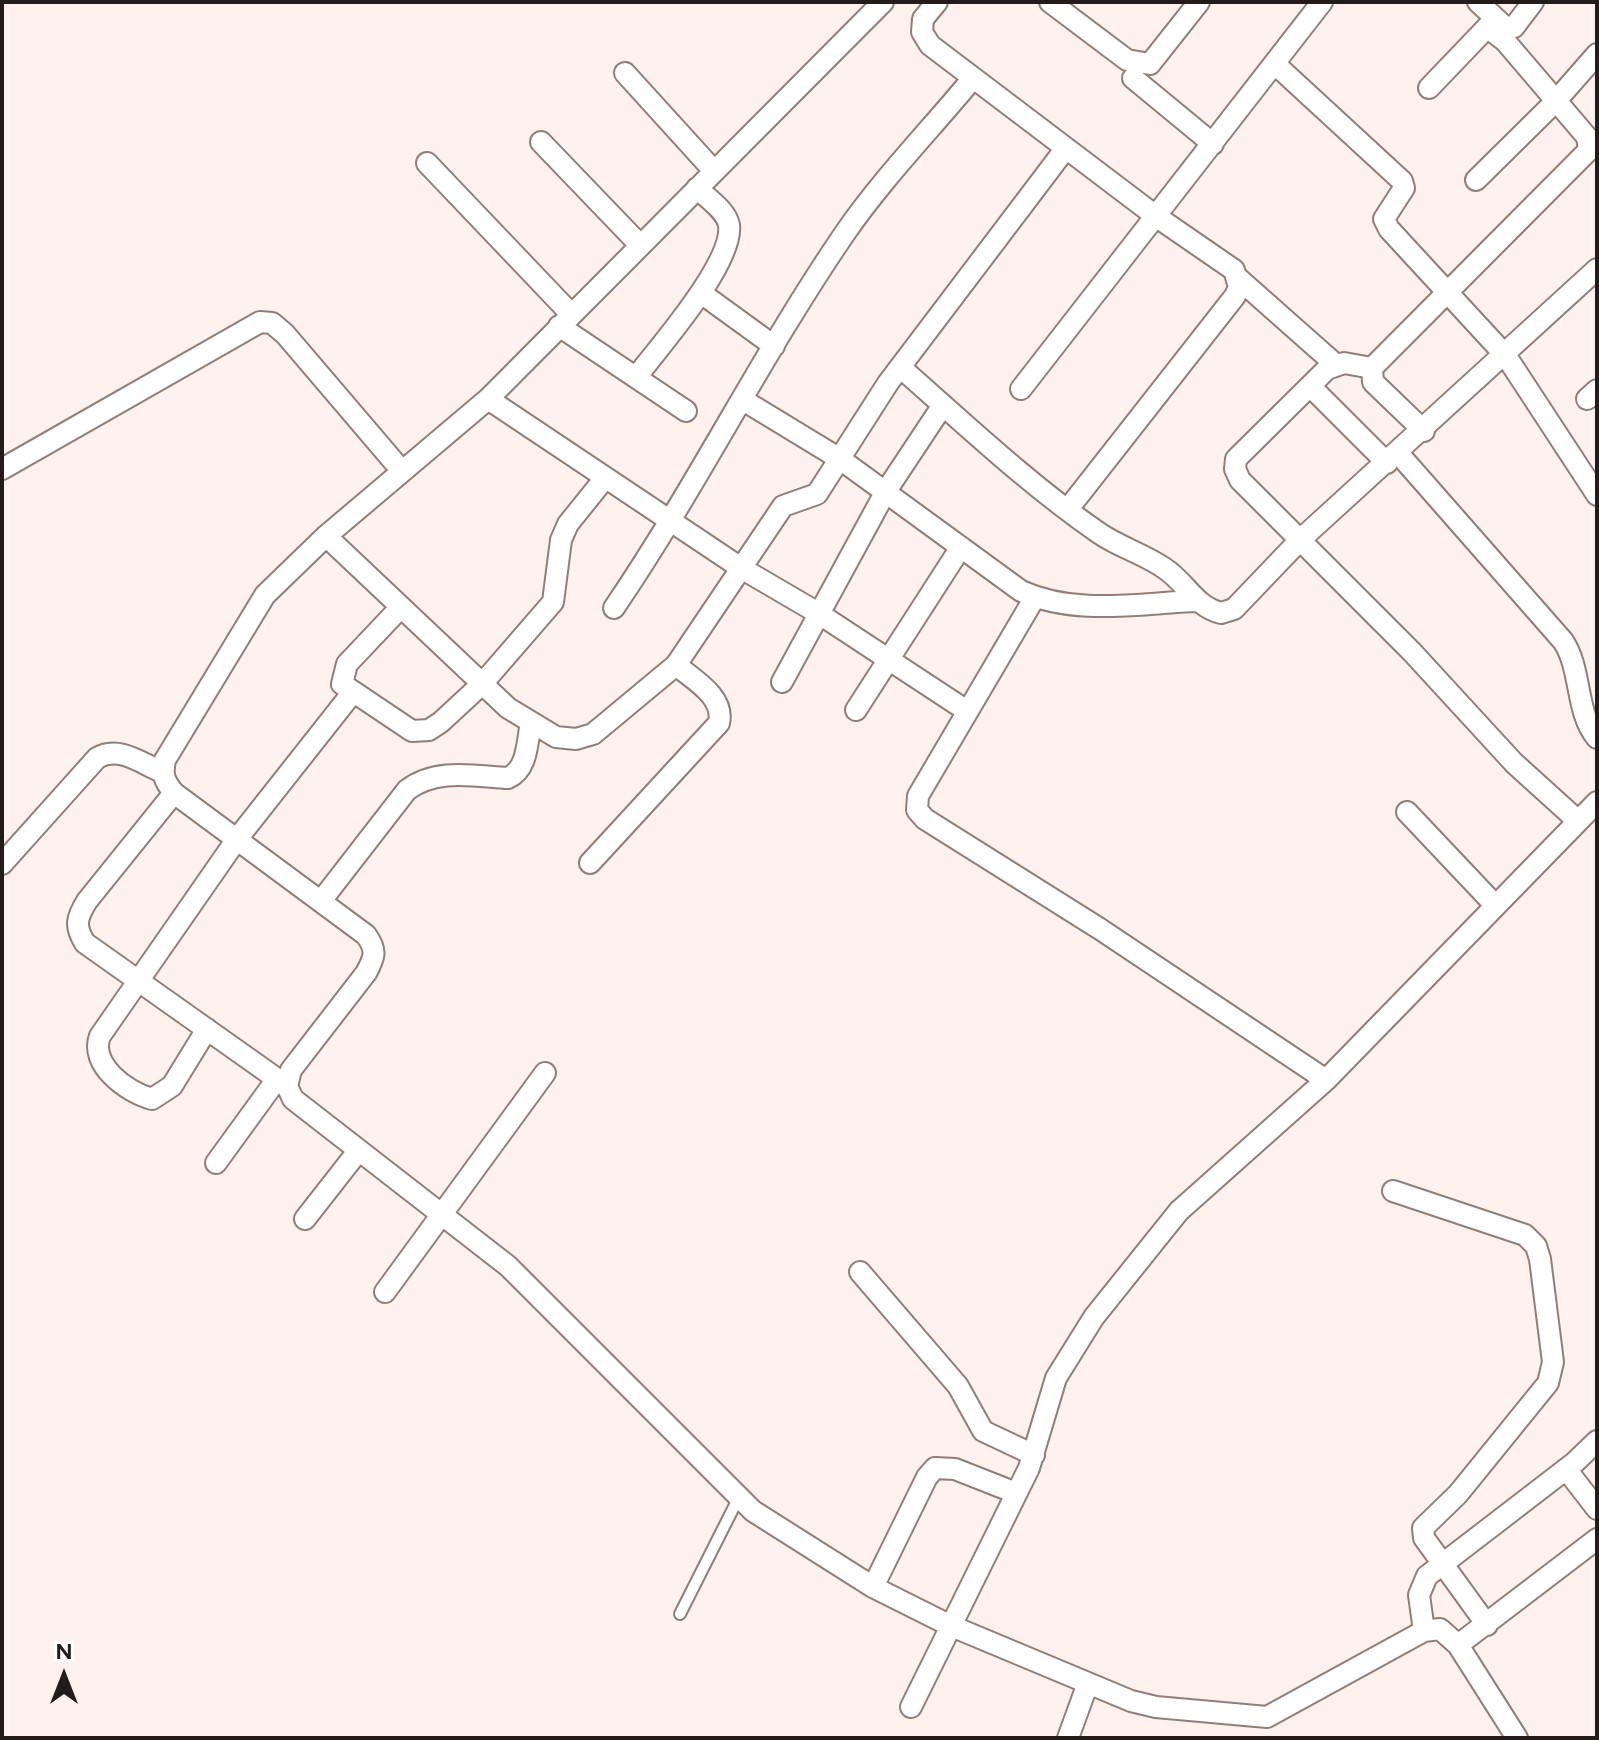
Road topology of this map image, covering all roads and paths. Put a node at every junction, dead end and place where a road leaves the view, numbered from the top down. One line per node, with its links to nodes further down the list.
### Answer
1 (883, 2): 21 (street)
2 (937, 2): 12 (street)
3 (1050, 2): 4 (street)
4 (1199, 2)
5 (1322, 2): 10 (street)
6 (1478, 2): 8 (street)
7 (1533, 2): 8 (street)
8 (1491, 23): 14 (street); 15 (street)
9 (1597, 54): 15 (street)
10 (1275, 64): 17 (street); 29 (street)
11 (625, 73): 21 (street)
12 (973, 78): 18 (street); 31 (street)
13 (1133, 78): 17 (street)
14 (1429, 88)
15 (1554, 103): 19 (street); 22 (street)
16 (541, 142): 25 (street)
17 (1213, 144): 24 (street)
18 (1066, 148): 24 (street); 34 (street)
19 (1594, 150): 29 (street)
20 (427, 163): 30 (street)
21 (714, 171): 23 (street)
22 (1476, 180)
23 (697, 188): 25 (street); 28 (street)
24 (1157, 217): 27 (street); 38 (street)
25 (639, 244): 30 (street)
26 (1597, 269): 32 (street)
27 (1239, 279): 33 (street); 51 (street)
28 (701, 293): 31 (street); 36 (street)
29 (1447, 294): 32 (street); 35 (street)
30 (565, 320): 36 (street); 39 (street)
31 (774, 346): 40 (street)
32 (1506, 356): 43 (street); 50 (street)
33 (1335, 364): 35 (street); 37 (street)
34 (900, 367): 41 (street); 45 (street)
35 (1372, 368): 43 (street)
36 (637, 376): 42 (street)
37 (1310, 386): 44 (street); 54 (street)
38 (1021, 389)
39 (488, 399): 47 (street); 48 (street)
40 (743, 400): 45 (street); 52 (street)
41 (943, 405): 49 (street); 51 (street)
42 (686, 411)
43 (1424, 431): 44 (street)
44 (1393, 458): 54 (street); 70 (street)
45 (840, 459): 49 (street); 56 (street)
46 (2, 469): 47 (street)
47 (401, 470): 53 (street)
48 (605, 478): 52 (street); 65 (street)
49 (886, 491): 55 (street); 61 (street)
50 (1597, 495)
51 (1068, 509): 58 (street)
52 (672, 523): 56 (street); 60 (street)
53 (326, 536): 59 (street); 71 (street)
54 (1300, 540): 58 (street); 75 (street)
55 (961, 547): 57 (street); 62 (street)
56 (741, 568): 61 (street); 63 (street)
57 (1035, 597): 58 (street); 68 (street)
58 (1197, 601)
59 (401, 607): 65 (street); 66 (street)
60 (614, 608)
61 (818, 613): 62 (street); 64 (street)
62 (890, 660): 67 (street); 68 (street)
63 (676, 665): 69 (street); 77 (street)
64 (782, 682)
65 (482, 684): 66 (street); 69 (street)
66 (353, 692): 76 (street)
67 (856, 710)
68 (967, 711): 84 (street)
69 (531, 722): 79 (street)
70 (1597, 738)
71 (162, 772): 72 (street); 78 (street)
72 (174, 793): 76 (street); 81 (street)
73 (1597, 802): 75 (street)
74 (1407, 812): 80 (street)
75 (1578, 821): 80 (street)
76 (237, 839): 79 (street); 81 (street)
77 (590, 863)
78 (2, 864)
79 (321, 901): 85 (street)
80 (1494, 904): 84 (street)
81 (138, 982): 82 (street); 82 (street)
82 (207, 1029): 85 (street)
83 (545, 1073): 89 (street)
84 (1326, 1080): 94 (street)
85 (282, 1082): 86 (street); 87 (street)
86 (359, 1150): 89 (street); 90 (street)
87 (216, 1163)
88 (1393, 1191): 100 (street)
89 (444, 1215): 92 (street); 97 (street)
90 (305, 1219)
91 (860, 1272): 94 (street)
92 (385, 1292)
93 (1597, 1441): 95 (street)
94 (1034, 1455): 96 (street)
95 (1566, 1469): 98 (street); 100 (street)
96 (1016, 1493): 101 (street); 103 (street)
97 (739, 1497): 101 (street); 102 (lane)
98 (1597, 1509)
99 (1597, 1539): 104 (street)
100 (1444, 1565): 104 (street); 105 (street)
101 (873, 1587): 103 (street)
102 (680, 1614)
103 (949, 1625): 107 (street); 108 (street)
104 (1487, 1625): 106 (street)
105 (1424, 1631): 106 (street); 107 (street)
106 (1458, 1645): 110 (street)
107 (1088, 1683): 109 (street)
108 (911, 1707)
109 (1068, 1738)
110 (1517, 1738)

